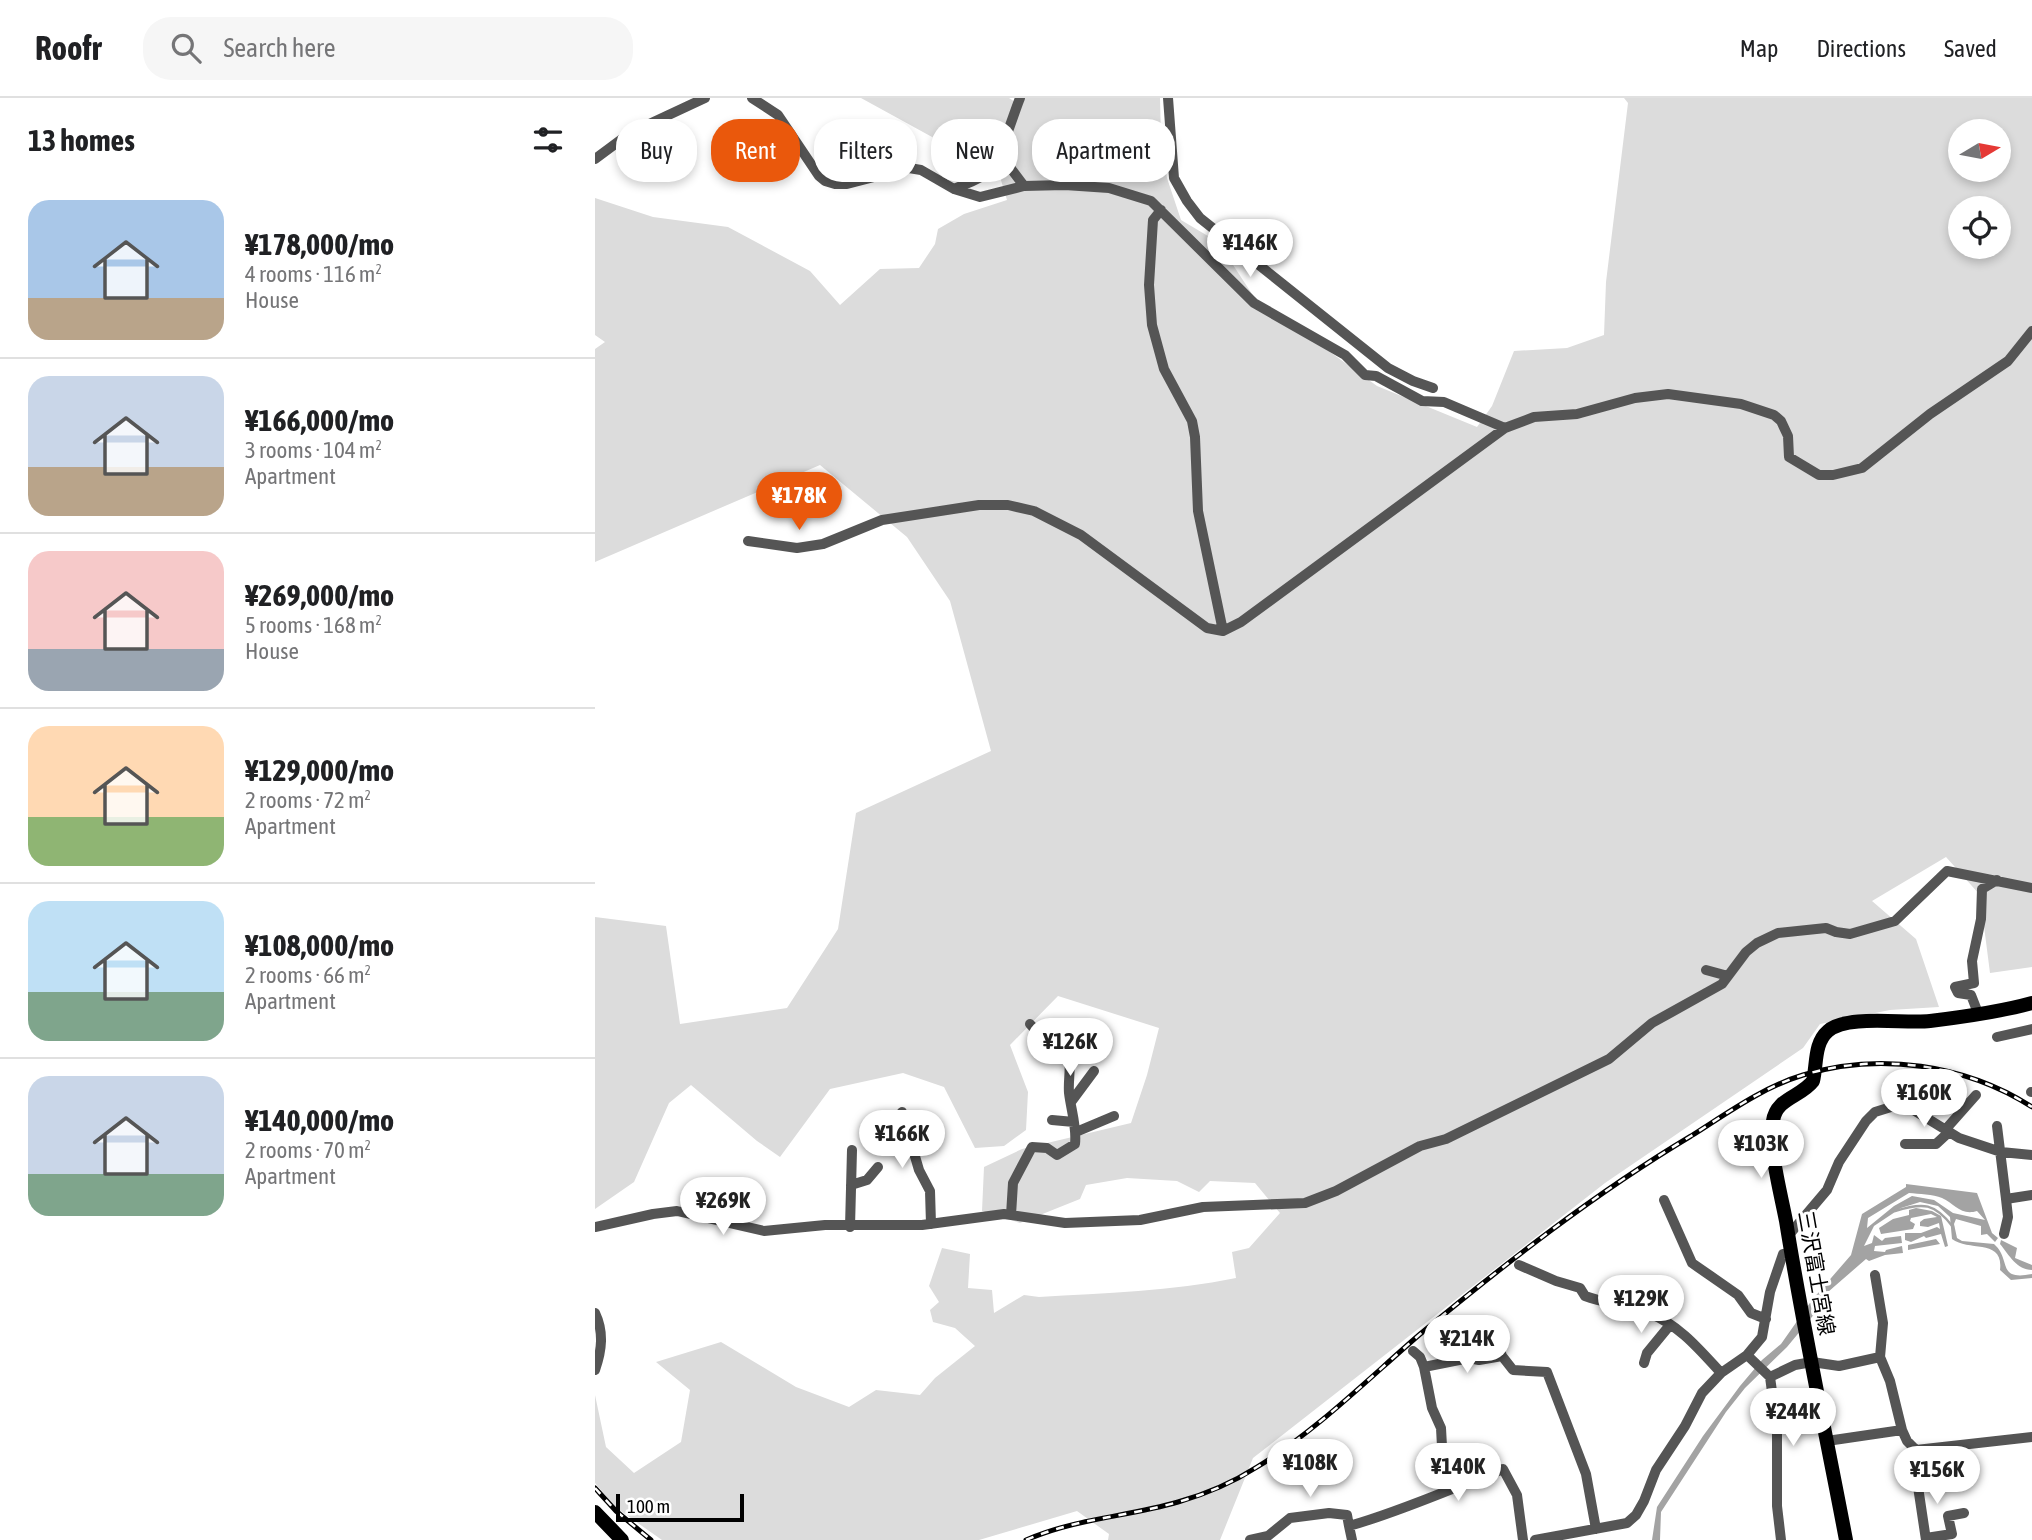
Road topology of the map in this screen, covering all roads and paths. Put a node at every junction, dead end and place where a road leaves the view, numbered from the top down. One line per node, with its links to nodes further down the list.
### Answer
1 (705, 98): 6 (street)
2 (753, 98): 10 (street)
3 (1020, 98): 5 (street)
4 (1168, 98): 13 (street)
5 (1011, 119)
6 (595, 159)
7 (1018, 178): 9 (street)
8 (967, 182): 10 (street)
9 (1024, 186): 10 (street); 11 (street)
10 (954, 189)
11 (1161, 210): 14 (street); 16 (street)
12 (2032, 331): 14 (street)
13 (1433, 388)
14 (1505, 428): 16 (street)
15 (748, 541): 16 (street)
16 (1223, 631)
17 (1997, 880): 18 (street); 20 (street); 22 (street)
18 (2032, 888)
19 (1706, 970): 20 (street)
20 (1728, 976): 46 (street)
21 (2032, 1003): 22 (main road, 三沢富士宮線)
22 (1978, 1013): 51 (main road, 三沢富士宮線)
23 (1030, 1024): 27 (street)
24 (2032, 1029): 26 (street)
25 (1090, 1033): 27 (street)
26 (1997, 1037)
27 (1069, 1058): 30 (street)
28 (1094, 1071): 30 (street)
29 (1976, 1095): 36 (street)
30 (1071, 1102): 35 (street)
31 (902, 1112): 47 (street)
32 (1114, 1116): 35 (street)
33 (1052, 1120): 35 (street)
34 (1997, 1126): 39 (street)
35 (1075, 1127): 46 (street)
36 (1947, 1131): 37 (street); 39 (street); 51 (street)
37 (1905, 1144)
38 (852, 1150): 42 (street)
39 (2001, 1152): 40 (street); 44 (street)
40 (2032, 1156)
41 (878, 1167): 42 (street)
42 (851, 1185): 49 (street)
43 (2032, 1195): 44 (street)
44 (2006, 1199): 50 (street)
45 (1664, 1200): 56 (street)
46 (1011, 1215): 47 (street)
47 (931, 1224): 49 (street)
48 (595, 1227): 49 (street)
49 (850, 1227)
50 (2004, 1234)
51 (1788, 1236): 52 (main road, 三沢富士宮線)
52 (1791, 1253): 56 (street); 63 (main road, 三沢富士宮線)
53 (1519, 1265): 57 (street)
54 (1875, 1275): 61 (street)
55 (595, 1313): 66 (street)
56 (1766, 1319): 62 (street)
57 (1670, 1325): 64 (street); 67 (street)
58 (1493, 1331): 60 (street)
59 (1413, 1351): 65 (street)
60 (1502, 1356): 65 (street); 77 (street)
61 (1880, 1357): 63 (street); 69 (street)
62 (1751, 1358): 67 (street); 68 (street)
63 (1812, 1362): 68 (street); 71 (main road, 三沢富士宮線)
64 (1644, 1363)
65 (1424, 1367): 73 (street)
66 (595, 1370)
67 (1721, 1373): 77 (street)
68 (1767, 1374): 84 (street)
69 (1902, 1430): 71 (street); 72 (street)
70 (2032, 1437): 72 (street)
71 (1827, 1441): 85 (main road, 三沢富士宮線)
72 (1916, 1450): 78 (street)
73 (1451, 1488): 76 (street); 82 (street)
74 (595, 1512): 79 (main road)
75 (1964, 1513): 78 (street)
76 (1349, 1526): 80 (street); 81 (street)
77 (1596, 1529): 83 (street)
78 (1926, 1539)
79 (622, 1540)
80 (1250, 1540)
81 (1352, 1540)
82 (1523, 1540)
83 (1535, 1540)
84 (1781, 1540)
85 (1846, 1540)

